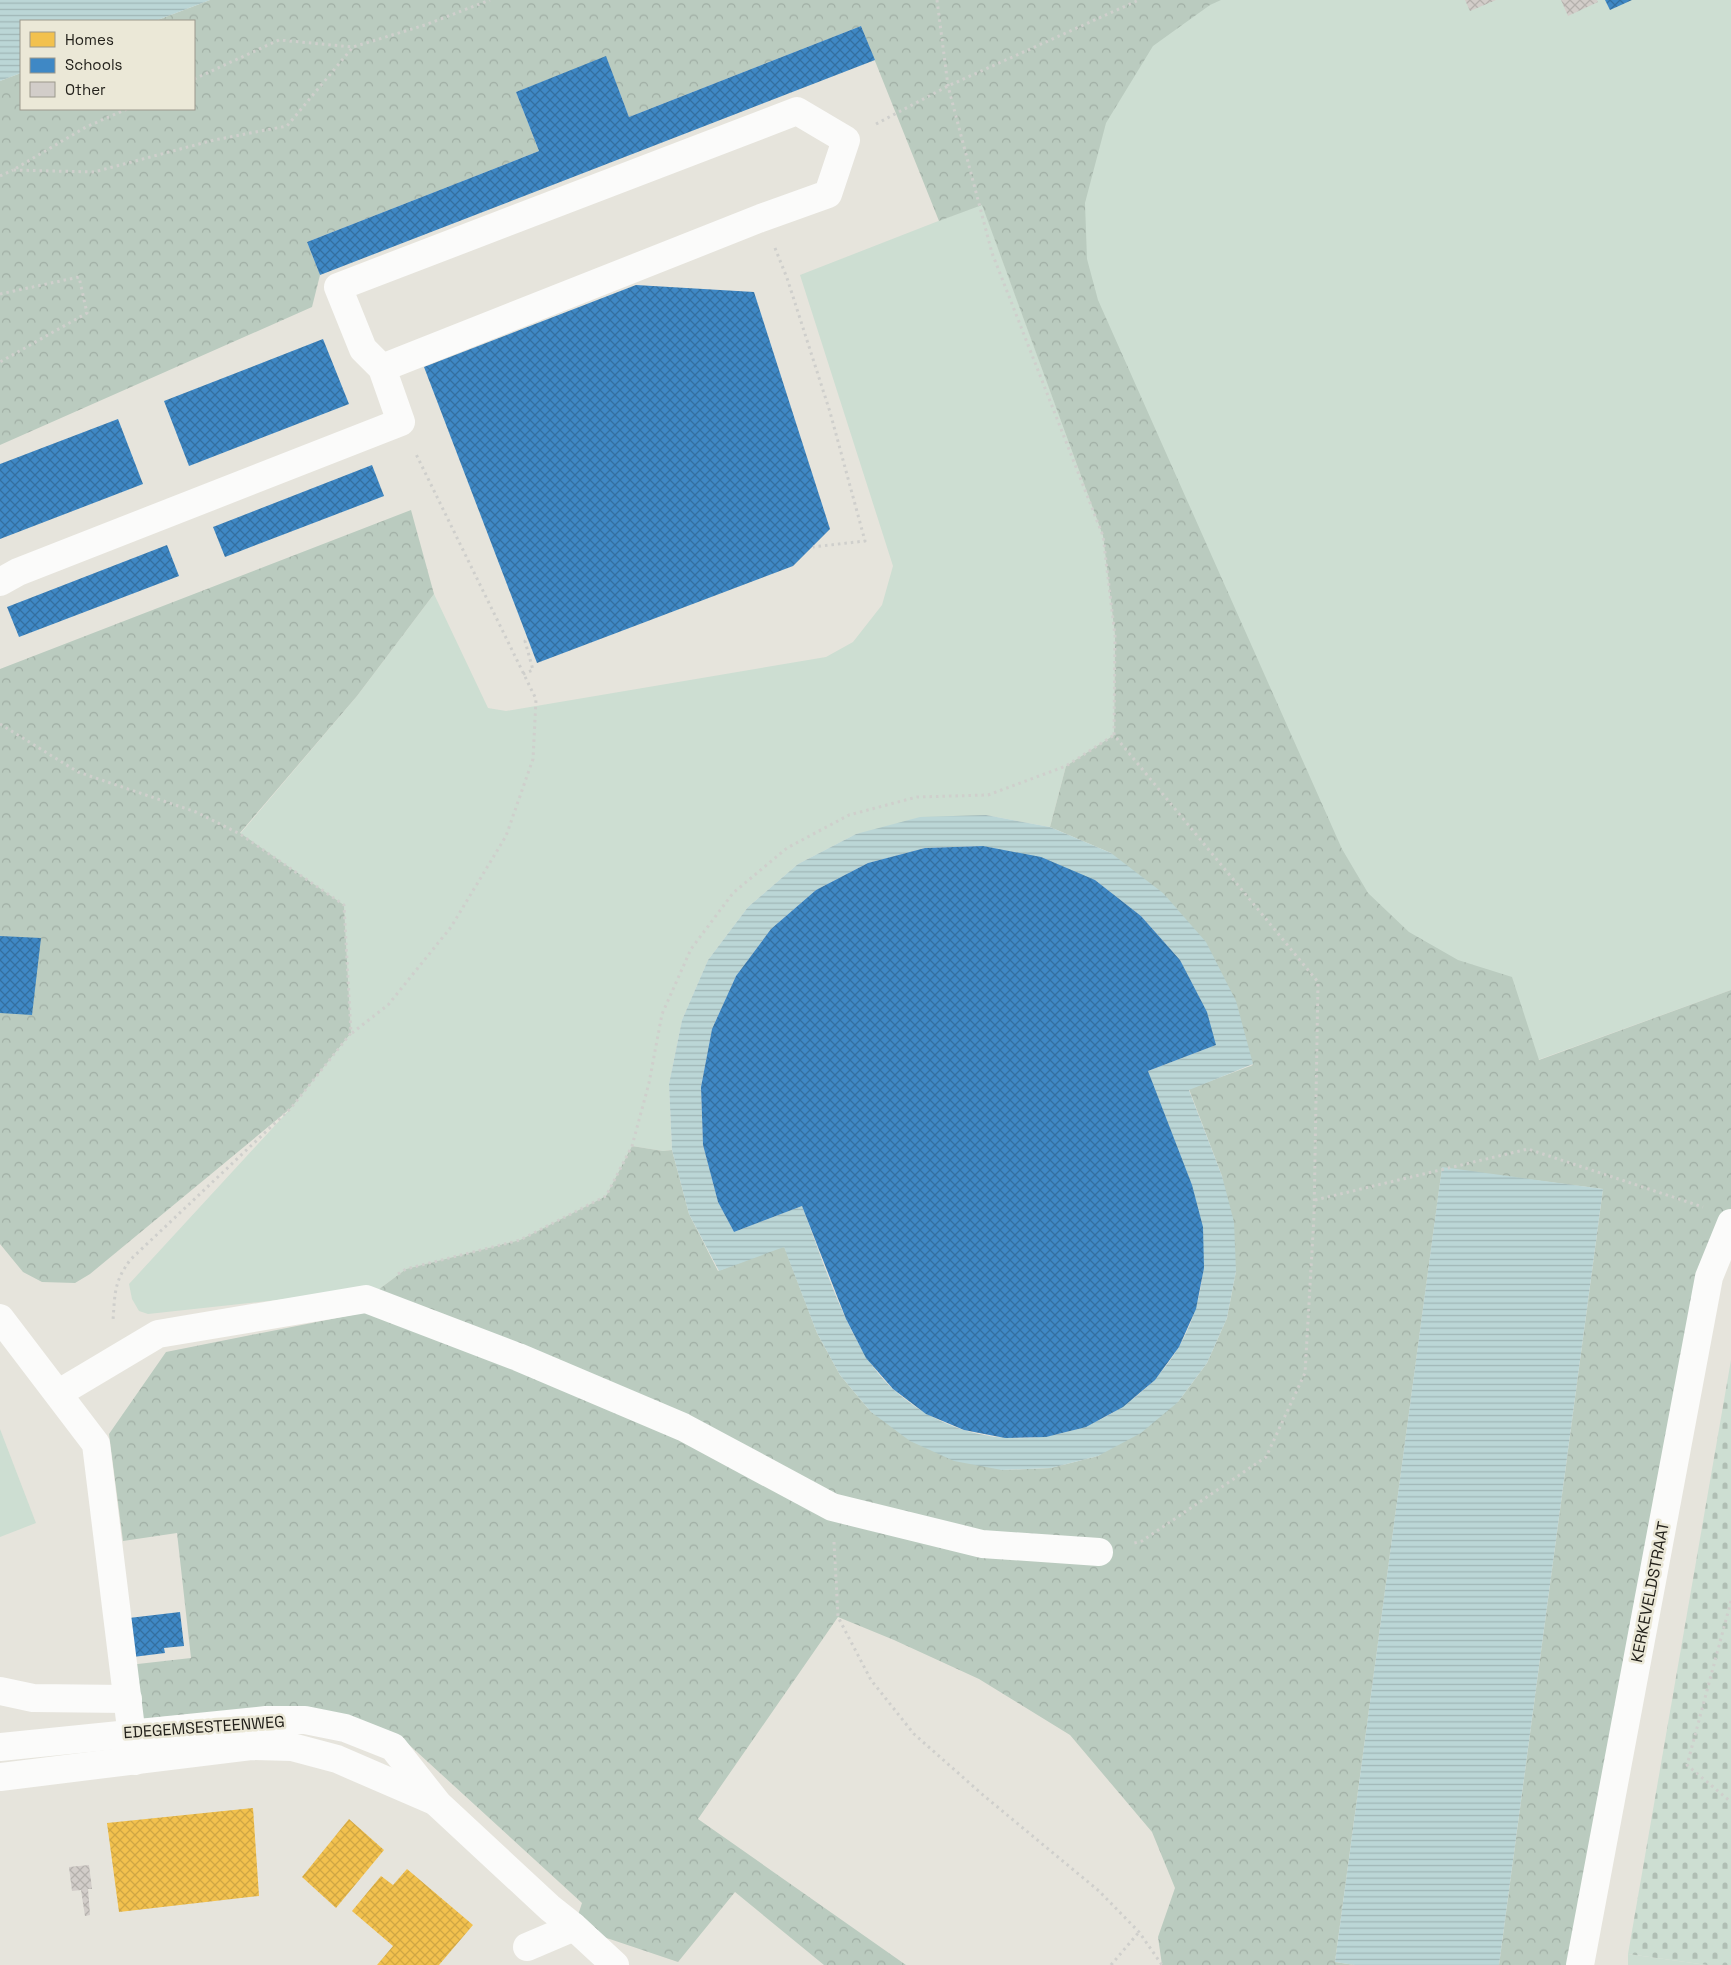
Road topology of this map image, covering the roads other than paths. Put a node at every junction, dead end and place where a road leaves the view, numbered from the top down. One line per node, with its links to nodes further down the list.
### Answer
1 (382, 368): 1 (street); 2 (street)
2 (0, 582)
3 (1722, 1216): 17 (street, KERKEVELDSTRAAT)
4 (0, 1318): 5 (street)
5 (59, 1393): 6 (street); 8 (street)
6 (1099, 1552)
7 (0, 1691): 8 (street)
8 (128, 1699): 9 (street)
9 (132, 1732): 10 (street, EDEGEMSESTEENWEG); 11 (street); 13 (street, EDEGEMSESTEENWEG)
10 (0, 1746)
11 (135, 1761): 12 (street, EDEGEMSESTEENWEG); 13 (street, EDEGEMSESTEENWEG)
12 (0, 1777)
13 (438, 1804): 14 (street, EDEGEMSESTEENWEG)
14 (574, 1927): 15 (street); 16 (street, EDEGEMSESTEENWEG)
15 (528, 1947)
16 (615, 1965)
17 (1580, 1965)

